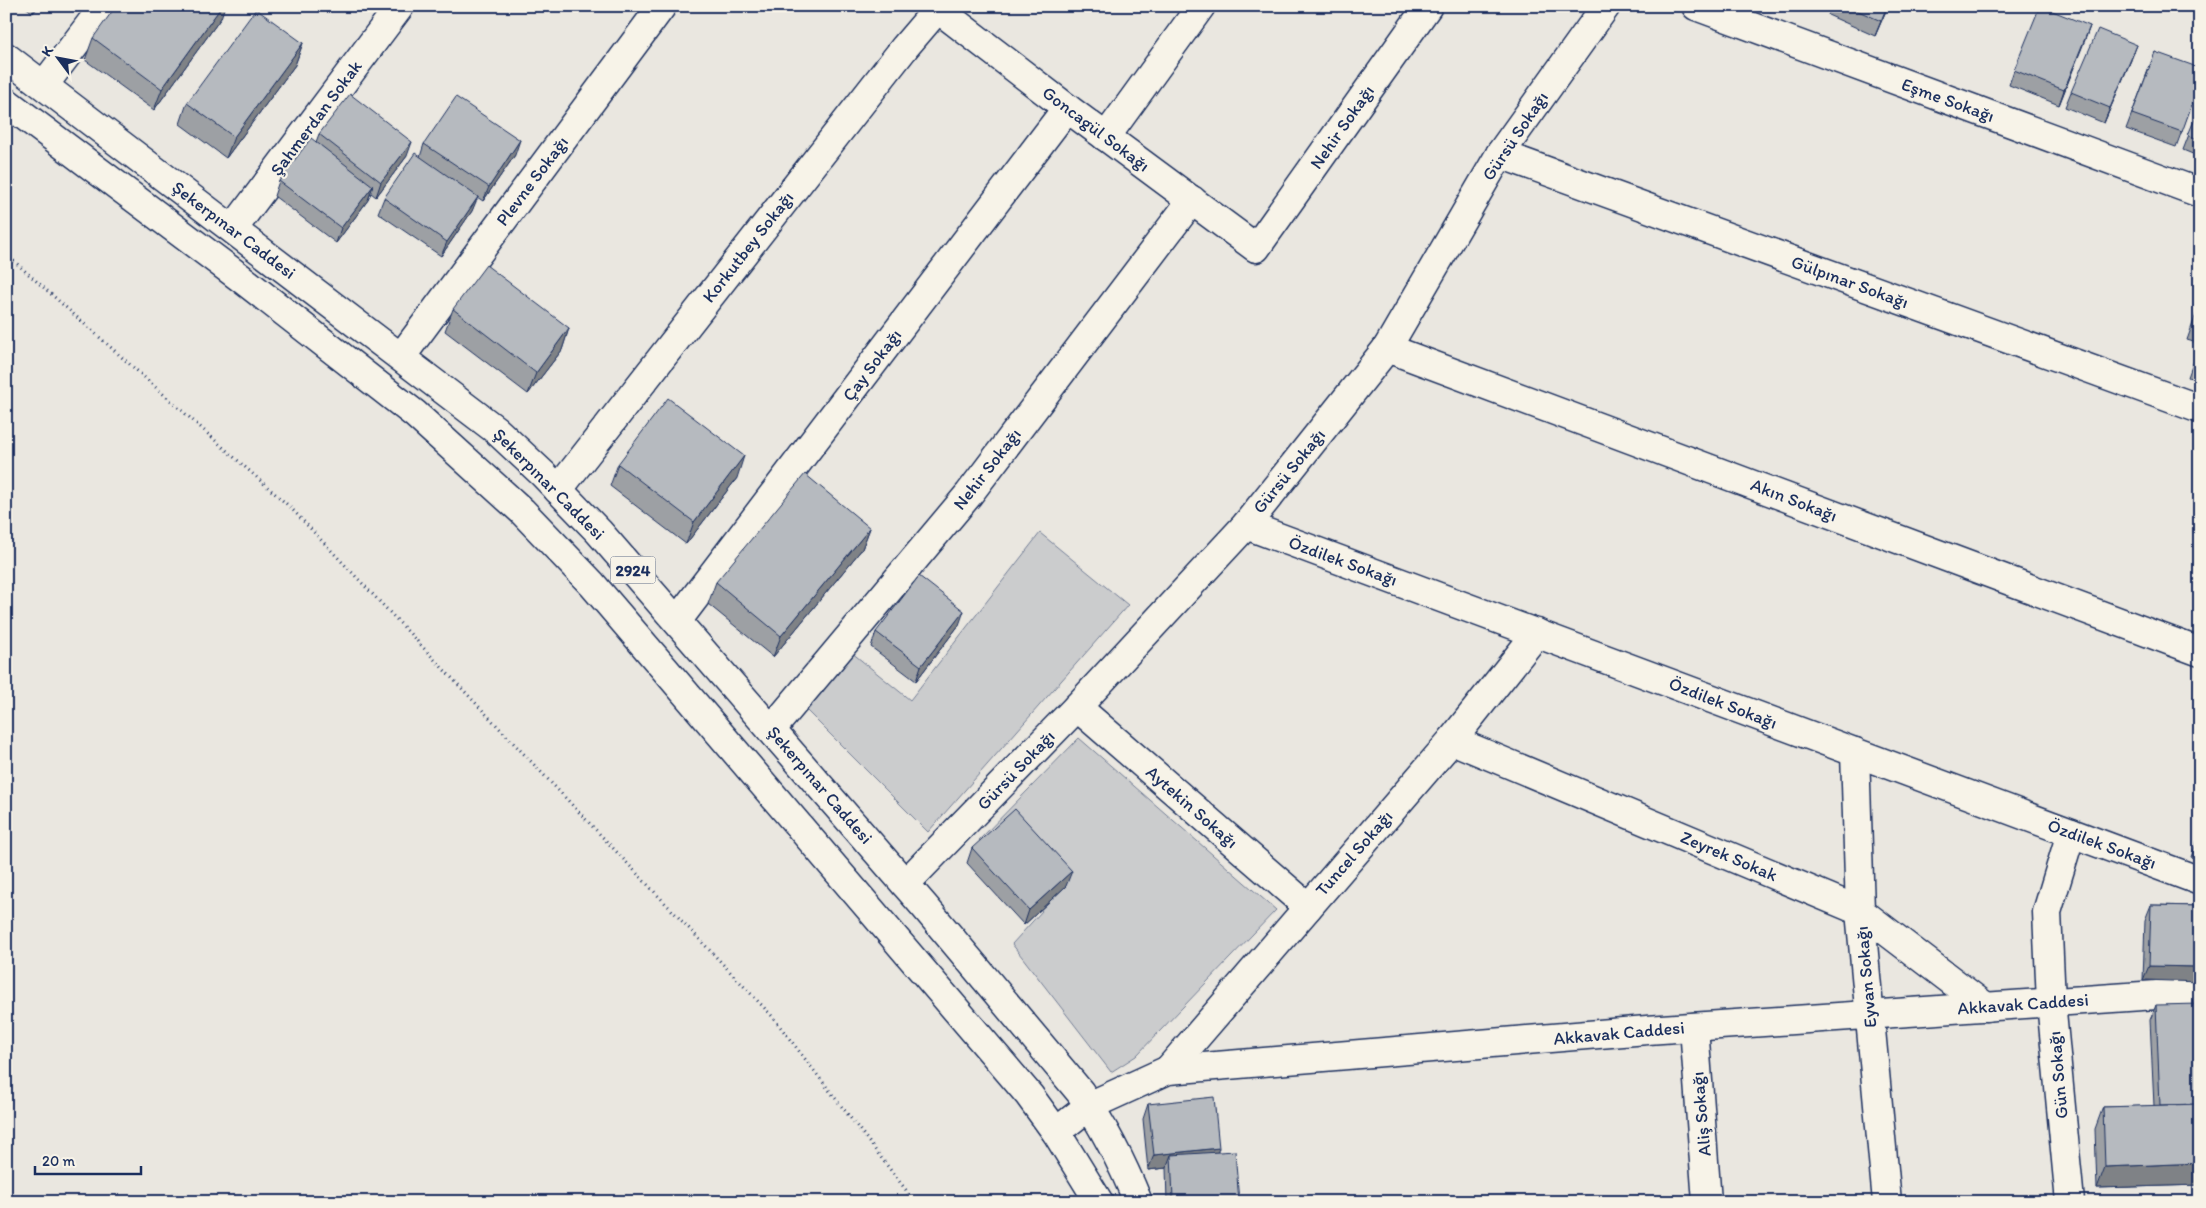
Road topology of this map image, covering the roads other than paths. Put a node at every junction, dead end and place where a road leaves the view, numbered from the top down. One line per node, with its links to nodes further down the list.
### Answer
1 (104, 6): 10 (street)
2 (400, 6): 17 (street, Şahmerdan Sokak)
3 (662, 6): 20 (street, Plevne Sokağı)
4 (1201, 6): 13 (street)
5 (1428, 6): 18 (street, Nehir Sokağı)
6 (1606, 6): 14 (street, Gürsü Sokağı)
7 (1696, 6): 15 (street, Eşme Sokağı)
8 (939, 7): 12 (street, Goncagül Sokağı); 22 (street, Korkutbey Sokağı)
9 (6, 57): 10 (street, Şekerpınar Caddesi / 2924)
10 (44, 85): 17 (street, Şekerpınar Caddesi / 2924)
11 (6, 102): 43 (street, Şekerpınar Caddesi / 2924)
12 (1067, 108): 13 (street, Goncagül Sokağı); 24 (street, Çay Sokağı)
13 (1106, 137): 16 (street, Goncagül Sokağı)
14 (1500, 154): 19 (street, Gürsü Sokağı); 21 (street, Gülpınar Sokağı)
15 (2200, 193)
16 (1192, 200): 18 (street, Goncagül Sokağı); 28 (street, Nehir Sokağı)
17 (232, 229): 20 (street, Şekerpınar Caddesi / 2924)
18 (1256, 248)
19 (1388, 348): 23 (street, Gürsü Sokağı); 26 (street, Akın Sokağı)
20 (401, 357): 22 (street, Şekerpınar Caddesi / 2924)
21 (2200, 409)
22 (558, 490): 24 (street, Şekerpınar Caddesi / 2924)
23 (1246, 525): 25 (street, Özdilek Sokağı); 27 (street, Gürsü Sokağı)
24 (677, 622): 28 (street, Şekerpınar Caddesi / 2924)
25 (1537, 633): 29 (street, Tuncel Sokağı); 30 (street, Özdilek Sokağı)
26 (2200, 652)
27 (1077, 707): 33 (street, Gürsü Sokağı); 34 (street, Aytekin Sokağı)
28 (771, 730): 33 (street, Şekerpınar Caddesi / 2924)
29 (1452, 740): 34 (street, Tuncel Sokağı); 35 (street, Zeyrek Sokak)
30 (1854, 752): 31 (street, Özdilek Sokağı); 35 (street, Eyvan Sokağı)
31 (2071, 832): 32 (street, Özdilek Sokağı); 37 (street, Gün Sokağı)
32 (2200, 881)
33 (905, 884): 42 (street, Şekerpınar Caddesi / 2924)
34 (1308, 907): 41 (street, Tuncel Sokağı)
35 (1860, 911): 38 (street, Zeyrek Sokak); 39 (street, Eyvan Sokağı)
36 (2200, 992): 37 (street, Akkavak Caddesi)
37 (2051, 1002): 38 (street, Akkavak Caddesi); 48 (street, Gün Sokağı)
38 (1986, 1007): 39 (street, Akkavak Caddesi)
39 (1870, 1015): 40 (street, Akkavak Caddesi); 47 (street, Eyvan Sokağı)
40 (1694, 1027): 41 (street, Akkavak Caddesi); 46 (street, Aliş Sokağı)
41 (1168, 1070): 42 (street, Akkavak Caddesi)
42 (1089, 1106): 43 (street, Akkavak Caddesi); 45 (street, Şekerpınar Caddesi / 2924)
43 (1056, 1132): 44 (street, Şekerpınar Caddesi / 2924)
44 (1099, 1202)
45 (1138, 1202)
46 (1707, 1202)
47 (1887, 1202)
48 (2070, 1202)

